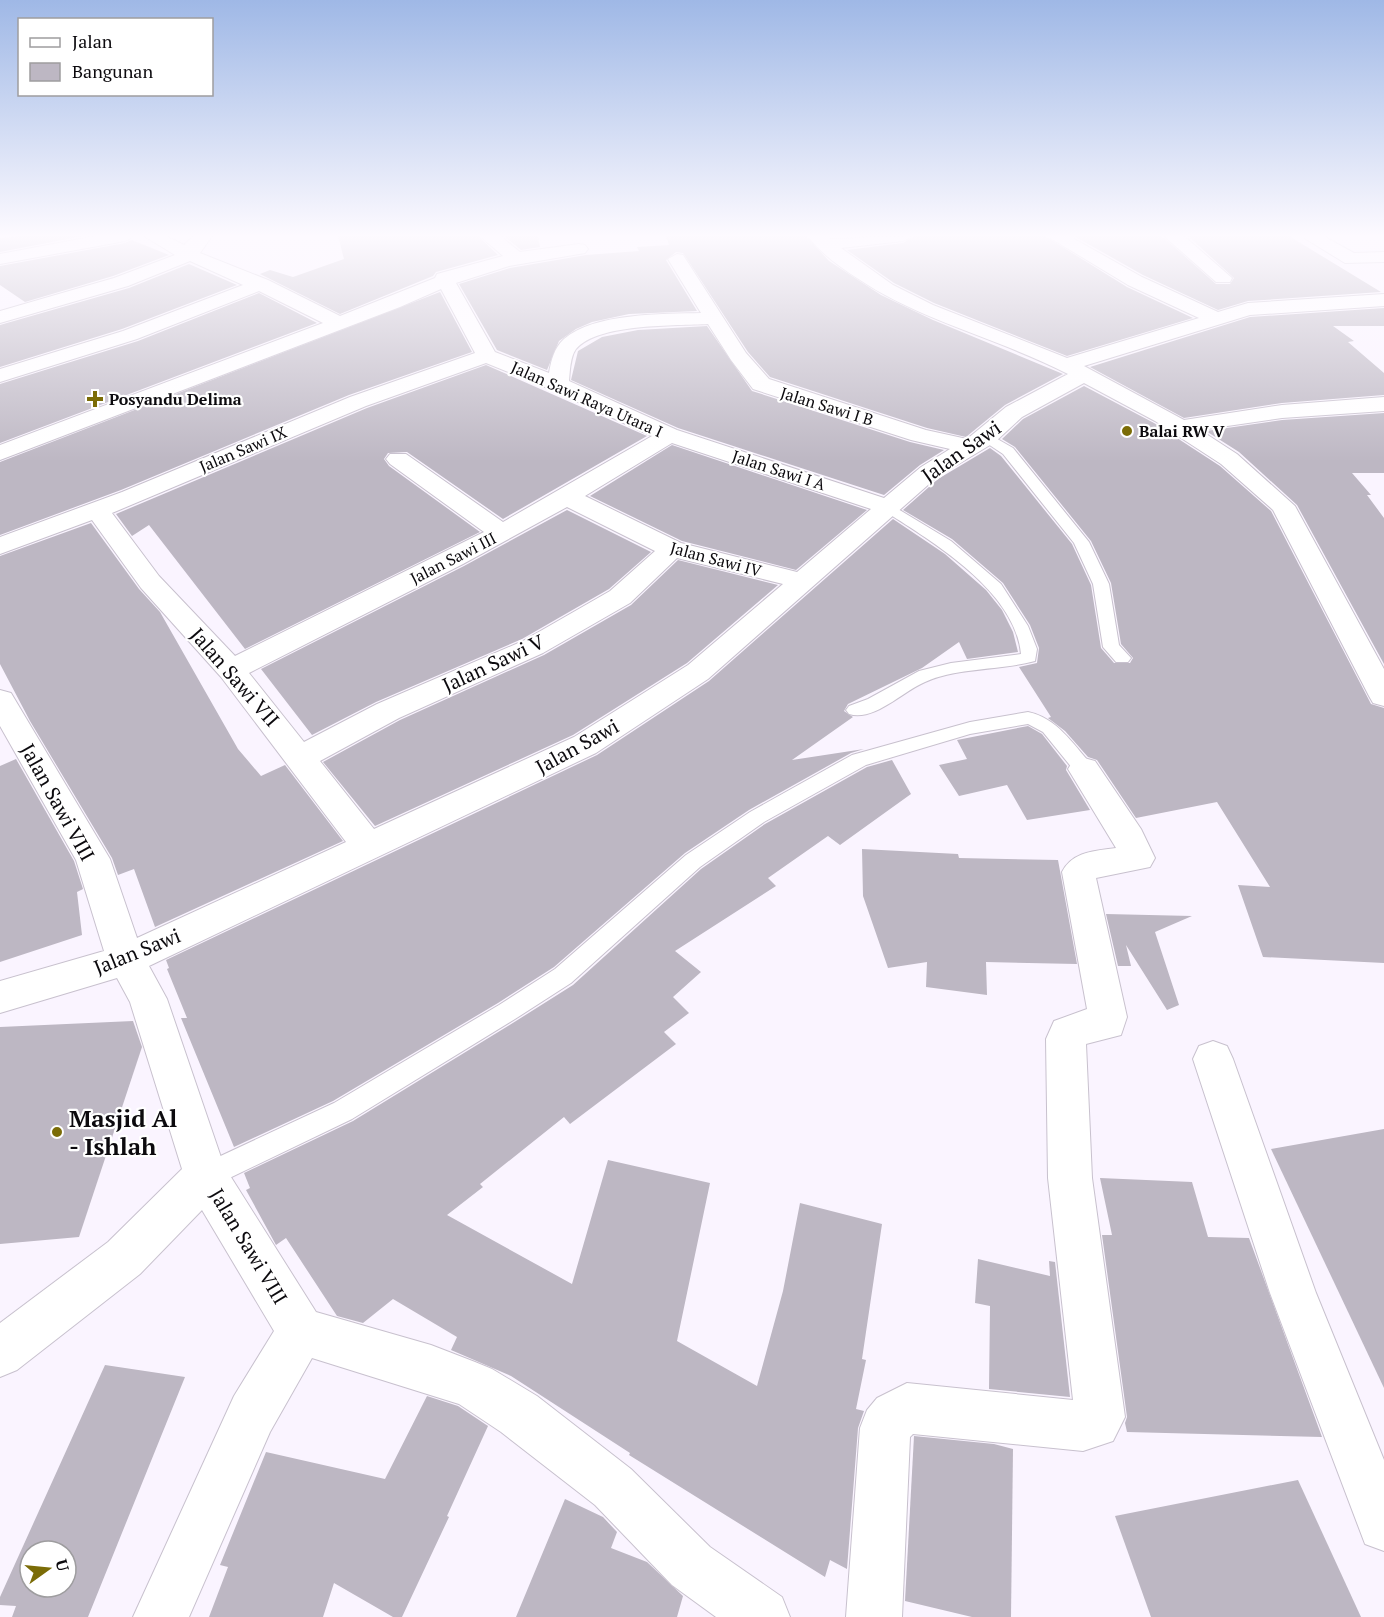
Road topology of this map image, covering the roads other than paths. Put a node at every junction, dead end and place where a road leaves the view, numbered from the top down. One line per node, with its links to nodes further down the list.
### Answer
1 (19, 311): 10 (street)
2 (190, 311): 16 (street)
3 (320, 311): 13 (street)
4 (369, 311): 13 (street)
5 (462, 311): 14 (street, Jalan Sawi Raya Utara I)
6 (710, 311): 11 (street, Jalan Sawi I B)
7 (932, 311): 15 (street)
8 (1201, 311): 12 (street)
9 (1247, 311): 12 (street, Jalan Sawi)
10 (0, 317)
11 (714, 318): 17 (street); 21 (street, Jalan Sawi I B)
12 (1217, 319): 15 (street, Jalan Sawi)
13 (338, 322): 22 (street)
14 (487, 356): 17 (street, Jalan Sawi Raya Utara I); 26 (street, Jalan Sawi IX)
15 (1075, 370): 19 (street); 21 (street, Jalan Sawi)
16 (0, 376)
17 (558, 384): 20 (street, Jalan Sawi Raya Utara I)
18 (1384, 404): 19 (street)
19 (1180, 427): 31 (street)
20 (669, 435): 24 (street, Jalan Sawi III); 25 (street, Jalan Sawi I A)
21 (978, 442): 25 (street, Jalan Sawi); 32 (lane)
22 (0, 453)
23 (398, 459): 27 (street)
24 (568, 498): 27 (street, Jalan Sawi III); 29 (street, Jalan Sawi IV)
25 (888, 507): 30 (street, Jalan Sawi); 36 (lane)
26 (96, 509): 28 (street, Jalan Sawi IX); 33 (street, Jalan Sawi VII)
27 (502, 533): 33 (street, Jalan Sawi III)
28 (0, 546)
29 (672, 549): 30 (street, Jalan Sawi IV); 37 (street, Jalan Sawi V)
30 (801, 581): 39 (street, Jalan Sawi)
31 (1371, 653): 34 (street)
32 (1122, 658)
33 (231, 670): 37 (street, Jalan Sawi VII)
34 (1384, 696)
35 (0, 700): 40 (street, Jalan Sawi VIII)
36 (855, 710)
37 (302, 757): 39 (street, Jalan Sawi VII)
38 (1084, 769): 43 (lane); 49 (street)
39 (370, 848): 40 (street, Jalan Sawi)
40 (126, 960): 41 (street, Jalan Sawi); 43 (street, Jalan Sawi VIII)
41 (0, 997)
42 (1213, 1059): 46 (street)
43 (206, 1176): 44 (street, Jalan Sawi VIII); 45 (street)
44 (301, 1331): 47 (street); 48 (street)
45 (0, 1353)
46 (1384, 1525)
47 (161, 1617)
48 (762, 1617)
49 (874, 1617)

